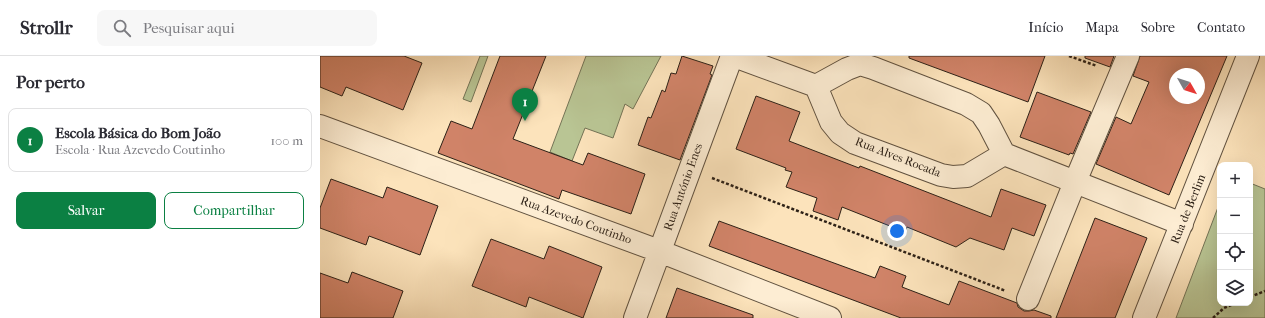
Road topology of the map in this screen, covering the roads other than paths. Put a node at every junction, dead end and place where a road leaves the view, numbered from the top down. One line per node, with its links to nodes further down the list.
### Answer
1 (733, 56): 4 (street); 9 (street, Rua António Enes)
2 (1248, 56): 8 (street, Rua de Berlim)
3 (1124, 66): 7 (street)
4 (816, 86): 6 (street); 6 (street, Rua Alves Rocada)
5 (320, 126): 9 (street, Rua Azevedo Coutinho)
6 (1004, 154): 7 (street)
7 (1075, 182): 8 (street); 10 (street)
8 (1182, 224): 13 (street, Rua de Berlim)
9 (659, 251): 11 (street, Rua António Enes); 12 (street, Rua Azevedo Coutinho)
10 (1028, 299)
11 (635, 318)
12 (830, 318)
13 (1144, 318)

